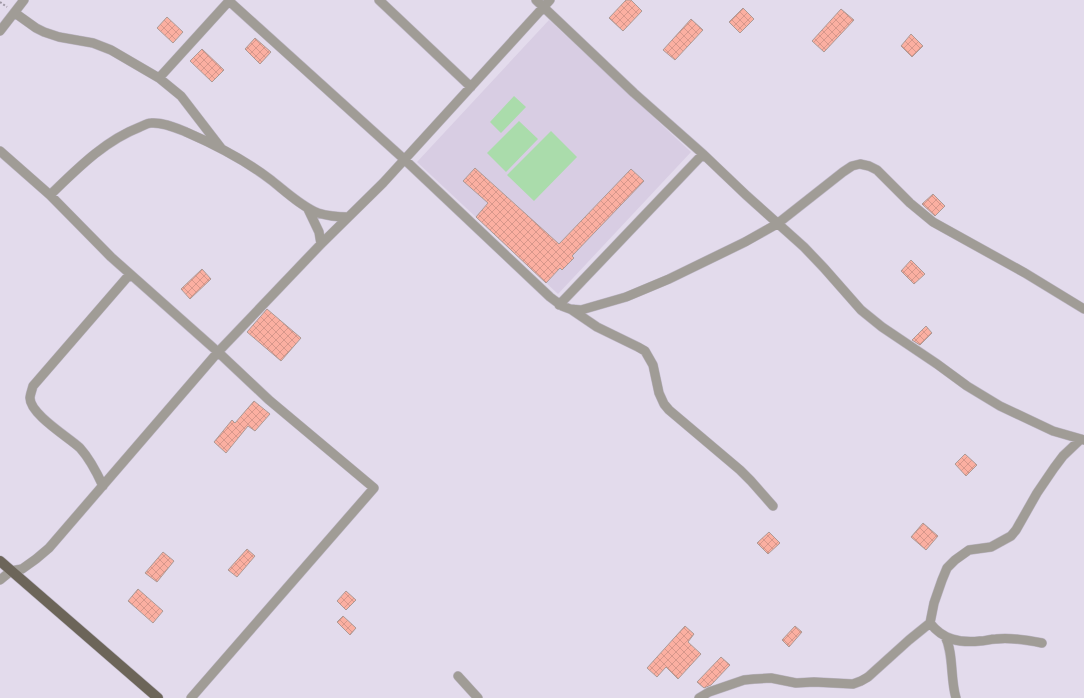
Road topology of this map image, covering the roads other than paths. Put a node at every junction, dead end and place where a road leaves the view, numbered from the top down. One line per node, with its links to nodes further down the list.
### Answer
1 (24, 0): 6 (street)
2 (379, 0): 9 (street)
3 (536, 0): 5 (street)
4 (229, 1): 8 (street); 13 (street)
5 (547, 3): 9 (street); 12 (street)
6 (15, 13): 7 (street); 8 (street)
7 (0, 31)
8 (159, 78): 10 (street)
9 (471, 87): 13 (street)
10 (221, 149): 14 (street); 15 (street)
11 (0, 151): 14 (street)
12 (703, 154): 17 (street); 20 (street)
13 (405, 160): 16 (street); 20 (street)
14 (50, 195): 19 (street)
15 (308, 209): 16 (street); 18 (street)
16 (348, 217): 18 (street)
17 (777, 224): 21 (street); 22 (street); 24 (street)
18 (321, 244): 23 (street)
19 (130, 274): 23 (street); 25 (street)
20 (559, 305): 21 (street)
21 (570, 309): 26 (street)
22 (1084, 309)
23 (218, 352): 25 (street); 35 (street)
24 (1082, 439): 30 (street)
25 (103, 486): 28 (street)
26 (773, 506)
27 (0, 561): 28 (main road)
28 (11, 571): 29 (street); 34 (main road)
29 (0, 580)
30 (930, 623): 31 (street); 37 (street)
31 (945, 636): 32 (street); 38 (street)
32 (1042, 643)
33 (458, 676): 36 (street)
34 (158, 698)
35 (191, 698)
36 (478, 698)
37 (699, 698)
38 (956, 698)

